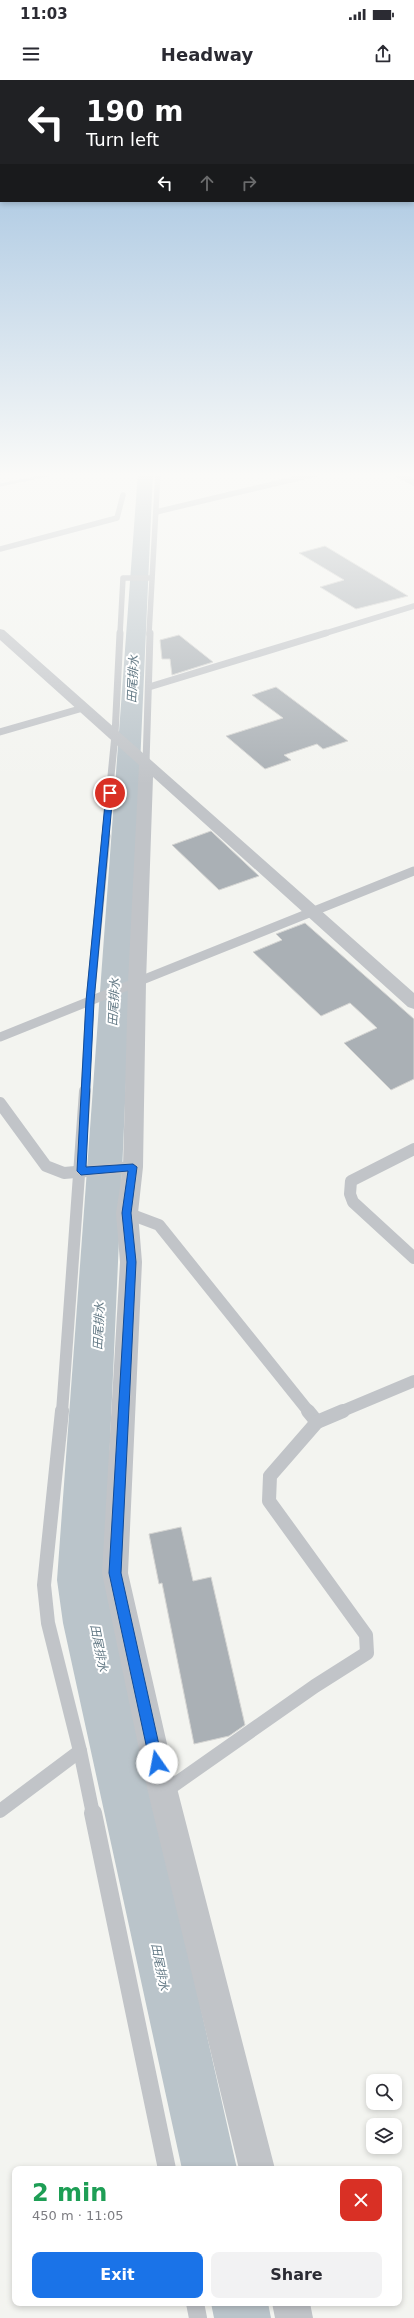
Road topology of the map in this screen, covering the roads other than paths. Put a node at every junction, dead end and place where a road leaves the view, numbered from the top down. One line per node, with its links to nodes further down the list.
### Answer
1 (151, 578): 4 (lane); 7 (lane)
2 (414, 606): 4 (lane)
3 (0, 633): 5 (street)
4 (149, 687): 8 (lane)
5 (83, 708): 6 (lane); 7 (street)
6 (0, 732)
7 (116, 735): 8 (street); 12 (lane)
8 (146, 763): 10 (street); 11 (street)
9 (414, 871): 10 (lane)
10 (312, 912): 11 (lane); 13 (street)
11 (137, 982): 12 (lane); 17 (street)
12 (90, 1001): 14 (lane); 18 (lane)
13 (414, 1003)
14 (0, 1037)
15 (0, 1103): 18 (lane)
16 (414, 1149): 20 (lane)
17 (125, 1167): 18 (lane); 19 (street)
18 (81, 1171): 23 (lane)
19 (127, 1213): 22 (lane); 24 (street)
20 (414, 1258)
21 (414, 1381): 22 (lane)
22 (317, 1422): 24 (lane)
23 (80, 1751): 25 (lane); 26 (lane)
24 (163, 1792): 27 (street)
25 (0, 1811)
26 (166, 2166)
27 (256, 2166)
28 (196, 2306): 30 (lane)
29 (292, 2306): 31 (street)
30 (198, 2318)
31 (294, 2318)

